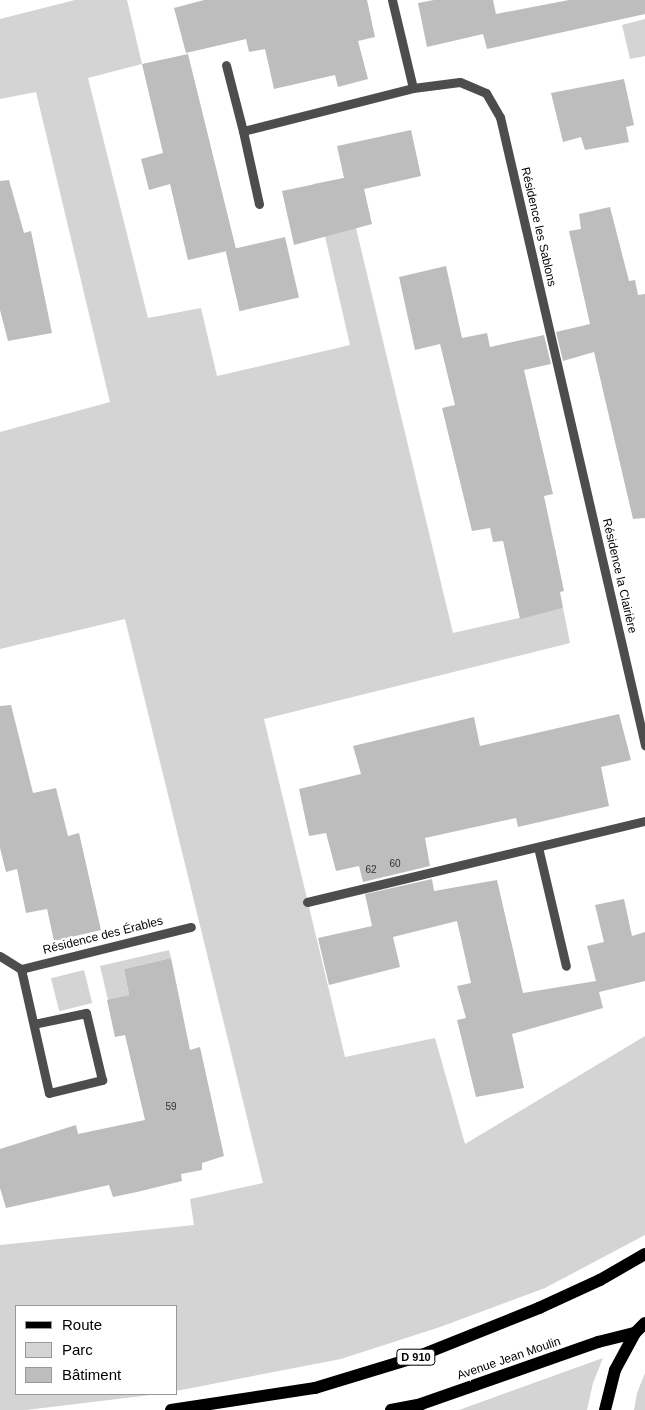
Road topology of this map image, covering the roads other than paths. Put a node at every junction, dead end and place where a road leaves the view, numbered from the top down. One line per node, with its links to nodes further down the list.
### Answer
1 (392, 0): 3 (street)
2 (226, 65): 4 (street)
3 (413, 88): 4 (street, Résidence les Sablons); 6 (street, Résidence les Sablons)
4 (242, 131): 5 (street)
5 (259, 204)
6 (575, 442): 7 (street, Résidence la Clairière)
7 (645, 745)
8 (645, 821): 9 (street)
9 (538, 847): 10 (street); 13 (street)
10 (307, 902)
11 (191, 927): 14 (street, Résidence des Érables)
12 (0, 956): 14 (street)
13 (566, 966)
14 (21, 969): 15 (street)
15 (34, 1024): 15 (street)
16 (645, 1254): 19 (main road, D 910)
17 (645, 1323): 18 (main road)
18 (635, 1333): 20 (main road, Avenue Jean Moulin); 21 (main road)
19 (171, 1410)
20 (392, 1410)
21 (605, 1410)

